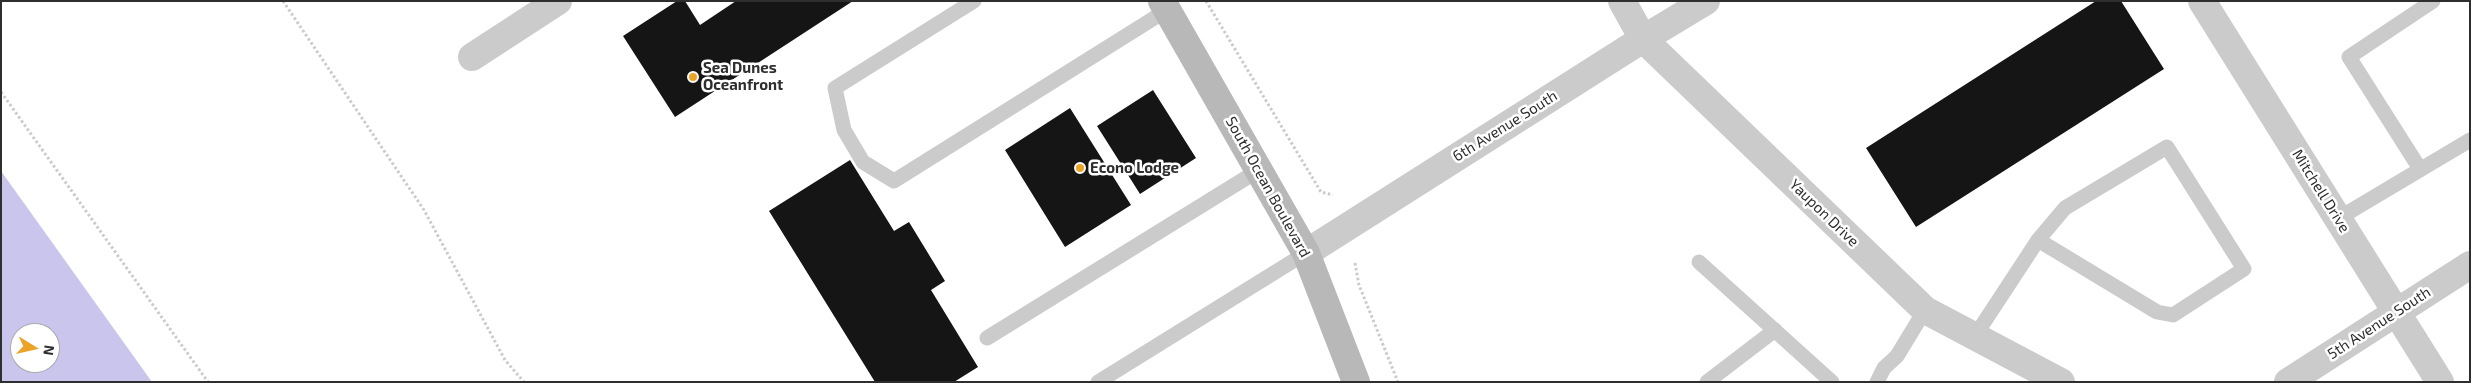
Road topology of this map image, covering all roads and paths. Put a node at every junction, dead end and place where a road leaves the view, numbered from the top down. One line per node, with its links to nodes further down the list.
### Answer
1 (283, 1): 28 (path)
2 (558, 1): 11 (street)
3 (974, 1): 9 (lane)
4 (1206, 1): 17 (path)
5 (1622, 1): 10 (street, Yaupon Drive)
6 (1706, 1): 10 (street, 6th Avenue South)
7 (2202, 1): 16 (street, Mitchell Drive)
8 (2433, 1): 14 (lane)
9 (1165, 6): 15 (main road, South Ocean Boulevard)
10 (1643, 39): 17 (street, 6th Avenue South); 22 (street, Yaupon Drive)
11 (472, 57)
12 (1, 92): 27 (path)
13 (2470, 140): 14 (lane)
14 (2420, 169): 16 (lane)
15 (1259, 170): 19 (main road, South Ocean Boulevard); 26 (lane)
16 (2339, 218): 23 (street, Mitchell Drive)
17 (1348, 226): 19 (street, 6th Avenue South); 31 (path)
18 (2038, 240): 18 (lane); 25 (lane)
19 (1306, 253): 29 (lane); 30 (main road, South Ocean Boulevard)
20 (1699, 262): 24 (lane)
21 (2470, 265): 23 (street, 5th Avenue South)
22 (1925, 310): 25 (street, Yaupon Drive); 34 (lane)
23 (2398, 312): 36 (street, 5th Avenue South); 37 (street, Mitchell Drive)
24 (1775, 330): 32 (lane); 33 (lane)
25 (1975, 336): 35 (street, Yaupon Drive)
26 (986, 338)
27 (208, 382)
28 (524, 382)
29 (1098, 382)
30 (1356, 382)
31 (1398, 382)
32 (1707, 382)
33 (1832, 382)
34 (1877, 382)
35 (2061, 382)
36 (2288, 382)
37 (2440, 382)

